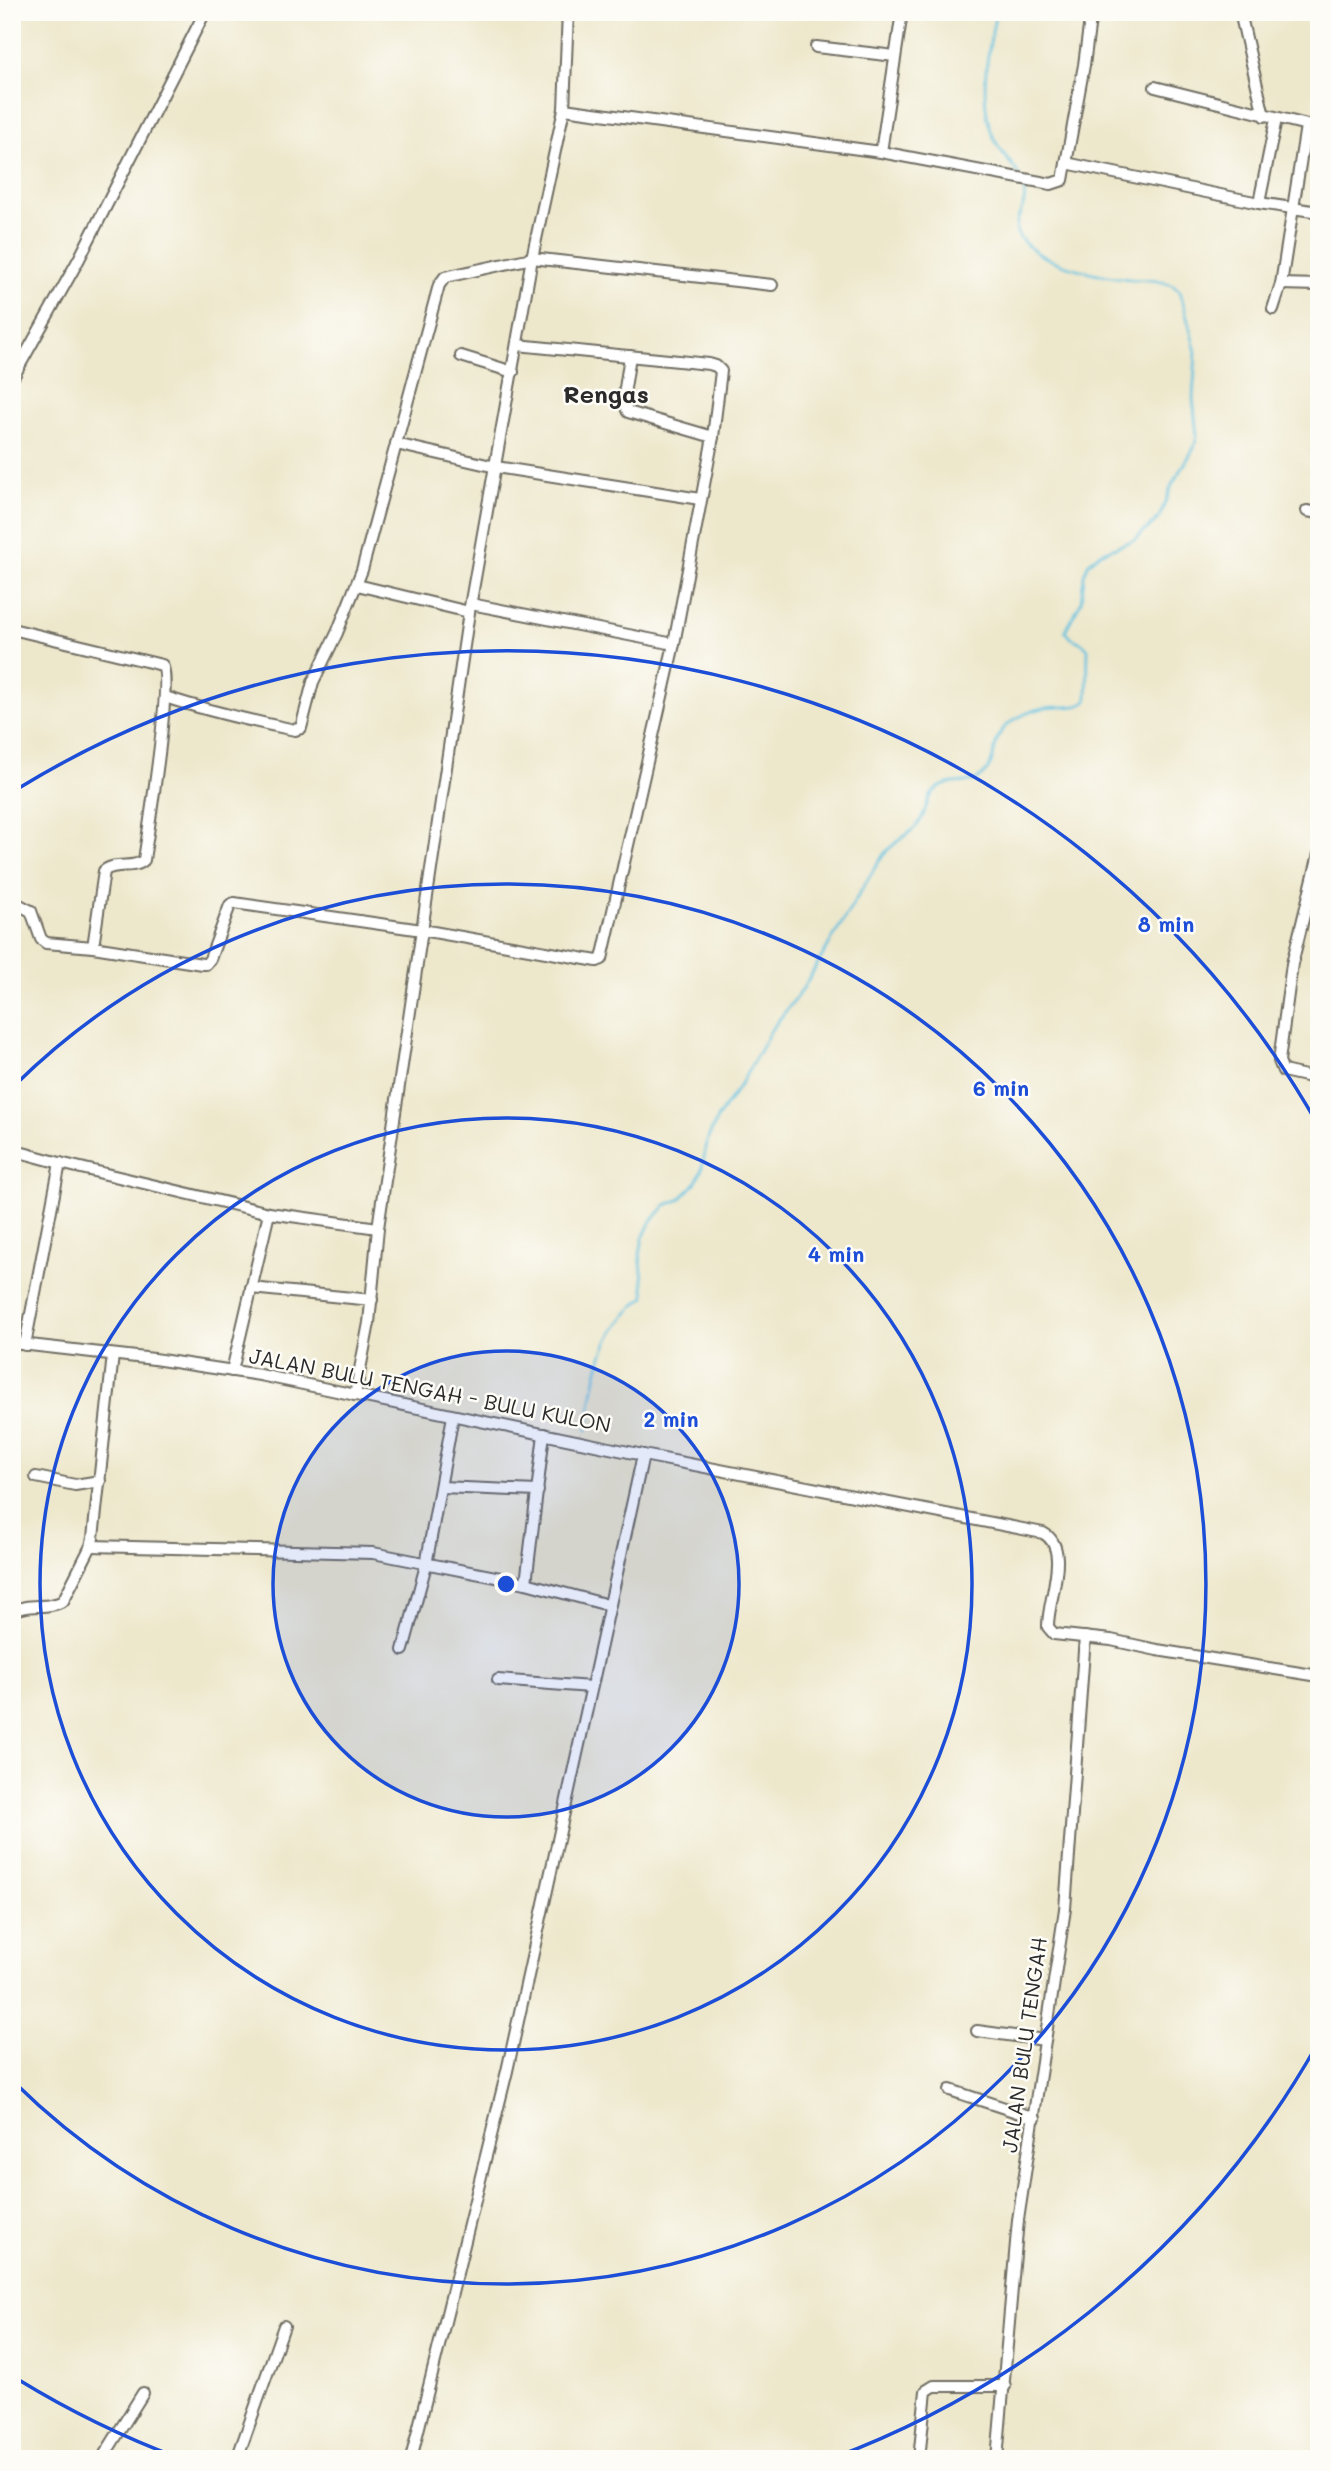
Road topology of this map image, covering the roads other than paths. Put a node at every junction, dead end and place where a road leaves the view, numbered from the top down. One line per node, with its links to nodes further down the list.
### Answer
1 (205, 12): 27 (street)
2 (568, 12): 9 (street)
3 (902, 12): 7 (street)
4 (1091, 12): 14 (street)
5 (1240, 12): 10 (street)
6 (816, 47): 7 (street)
7 (895, 56): 13 (street)
8 (1155, 87): 10 (street)
9 (564, 109): 13 (street); 18 (street)
10 (1270, 117): 11 (street); 15 (street)
11 (1306, 126): 12 (street); 16 (street)
12 (1319, 128)
13 (881, 152): 14 (street)
14 (1066, 163): 15 (street)
15 (1259, 203): 16 (street)
16 (1293, 207): 17 (street); 19 (street)
17 (1319, 212)
18 (532, 258): 20 (street); 23 (street); 29 (street)
19 (1281, 284): 21 (street); 22 (street)
20 (772, 285)
21 (1319, 285)
22 (1273, 309)
23 (517, 345): 25 (street); 26 (street)
24 (461, 356): 26 (street)
25 (630, 356): 28 (street); 28 (street)
26 (513, 372): 30 (street)
27 (12, 379)
28 (713, 437): 31 (street)
29 (396, 444): 30 (street); 32 (street)
30 (496, 467): 31 (street); 33 (street)
31 (700, 499): 35 (street)
32 (357, 585): 33 (street); 36 (street)
33 (470, 608): 35 (street); 39 (street)
34 (12, 629): 36 (street)
35 (674, 644): 39 (street)
36 (165, 697): 40 (street)
37 (1319, 854): 41 (street)
38 (12, 901): 40 (street)
39 (422, 930): 40 (street); 45 (street)
40 (93, 947)
41 (1319, 1080)
42 (12, 1150): 43 (street)
43 (60, 1163): 44 (street); 49 (street)
44 (269, 1213): 45 (street); 46 (street)
45 (377, 1228): 47 (street)
46 (251, 1288): 47 (street); 51 (street)
47 (372, 1300): 52 (street)
48 (12, 1343): 49 (street, JALAN BULU TENGAH - BULU KULON)
49 (24, 1345): 50 (street, JALAN BULU TENGAH - BULU KULON)
50 (113, 1355): 51 (street, JALAN BULU TENGAH - BULU KULON); 57 (street)
51 (232, 1371): 52 (street, JALAN BULU TENGAH - BULU KULON)
52 (355, 1395): 53 (street, JALAN BULU TENGAH - BULU KULON)
53 (453, 1416): 54 (street, JALAN BULU TENGAH - BULU KULON); 58 (street)
54 (544, 1434): 55 (street, JALAN BULU TENGAH - BULU KULON); 59 (street)
55 (643, 1455): 63 (street); 65 (street, JALAN BULU TENGAH - BULU KULON)
56 (36, 1477): 57 (street)
57 (100, 1481): 60 (street)
58 (441, 1487): 59 (street); 61 (street)
59 (538, 1491): 62 (street)
60 (91, 1546): 61 (street); 64 (street)
61 (426, 1565): 62 (street); 66 (street)
62 (526, 1583): 63 (street)
63 (608, 1605): 69 (street)
64 (12, 1612)
65 (1085, 1637): 67 (street, JALAN BULU TENGAH - BULU KULON); 71 (street, JALAN BULU TENGAH)
66 (403, 1650)
67 (1319, 1676)
68 (498, 1680): 69 (street)
69 (591, 1687): 79 (street)
70 (977, 2031): 71 (street)
71 (1045, 2040): 73 (street, JALAN BULU TENGAH)
72 (950, 2090): 73 (street)
73 (1035, 2118): 75 (street, JALAN BULU TENGAH)
74 (284, 2326): 78 (street)
75 (1005, 2386): 80 (street); 81 (street, JALAN BULU TENGAH)
76 (143, 2393): 77 (street)
77 (103, 2458)
78 (237, 2459)
79 (411, 2459)
80 (919, 2459)
81 (997, 2459)

